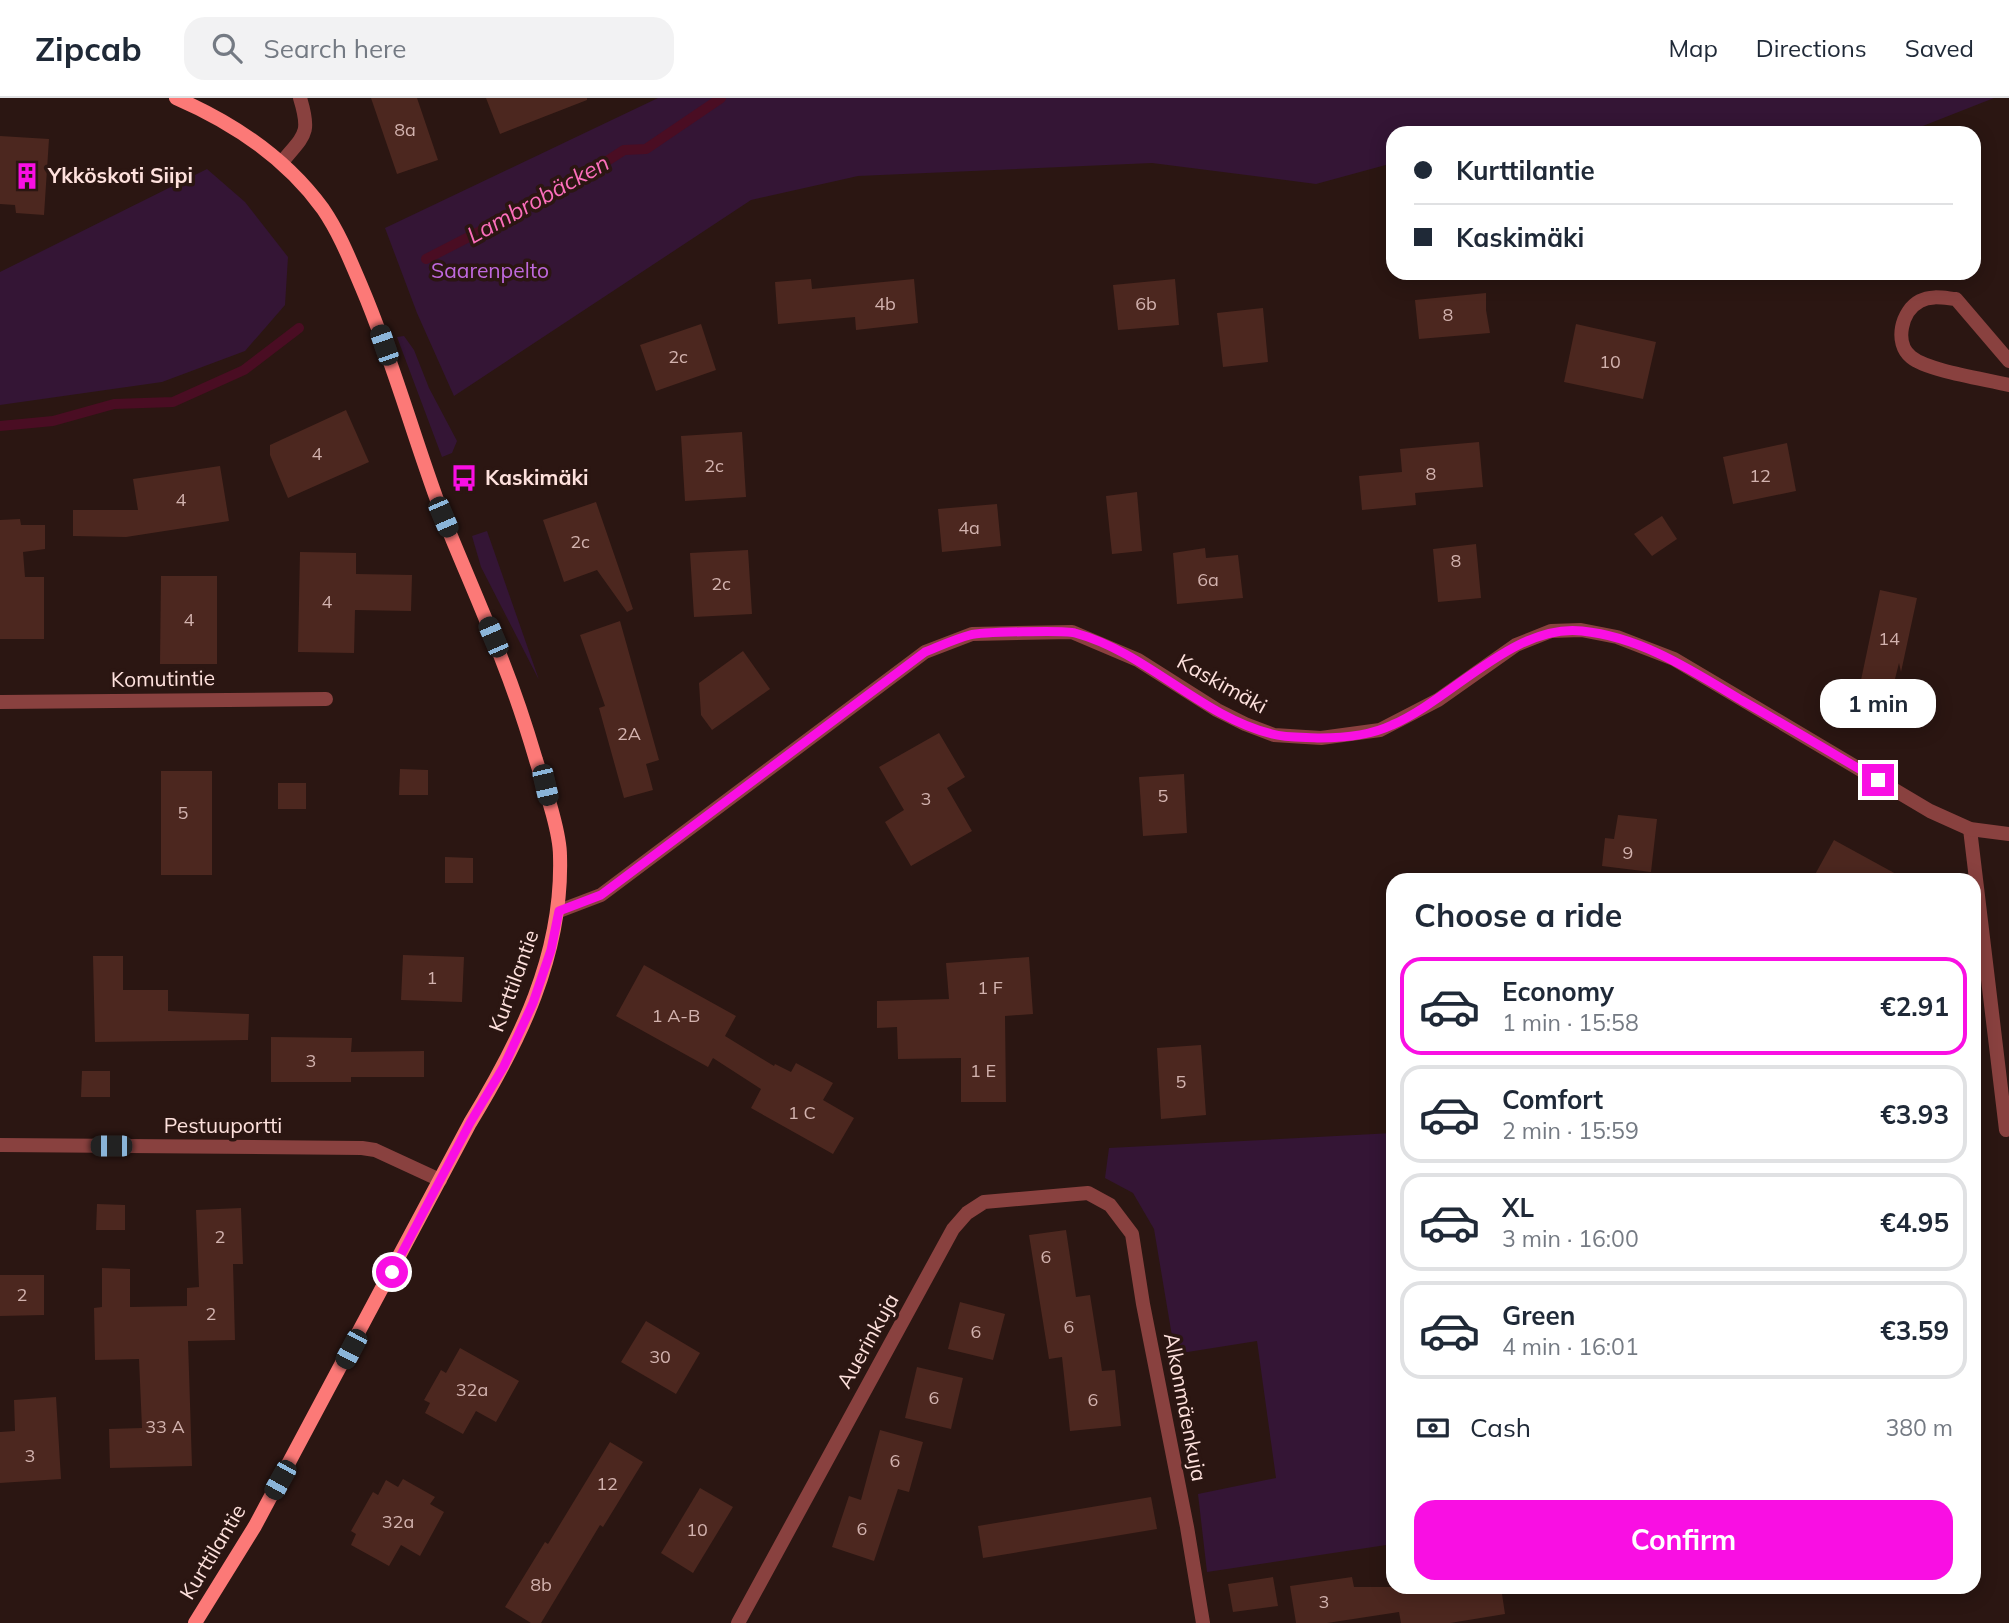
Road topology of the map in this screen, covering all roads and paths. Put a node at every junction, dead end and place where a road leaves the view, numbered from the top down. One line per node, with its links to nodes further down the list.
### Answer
1 (176, 98): 3 (street, Kurttilantie)
2 (300, 98): 3 (street)
3 (282, 162): 11 (street, Kurttilantie)
4 (2009, 361): 5 (street)
5 (2009, 385)
6 (326, 699): 7 (street, Komutintie)
7 (0, 702)
8 (1970, 830): 9 (street, Kaskimäki); 10 (street); 11 (street, Kaskimäki)
9 (2009, 834)
10 (1975, 873)
11 (559, 911): 15 (street, Kurttilantie)
12 (1981, 921): 13 (street)
13 (2006, 1129)
14 (0, 1145): 15 (street, Pestuuportti)
15 (440, 1180): 17 (street, Kurttilantie)
16 (1110, 1205): 18 (street, Auerinkuja); 19 (street, Alkonmäenkuja)
17 (195, 1623)
18 (738, 1623)
19 (1203, 1623)

